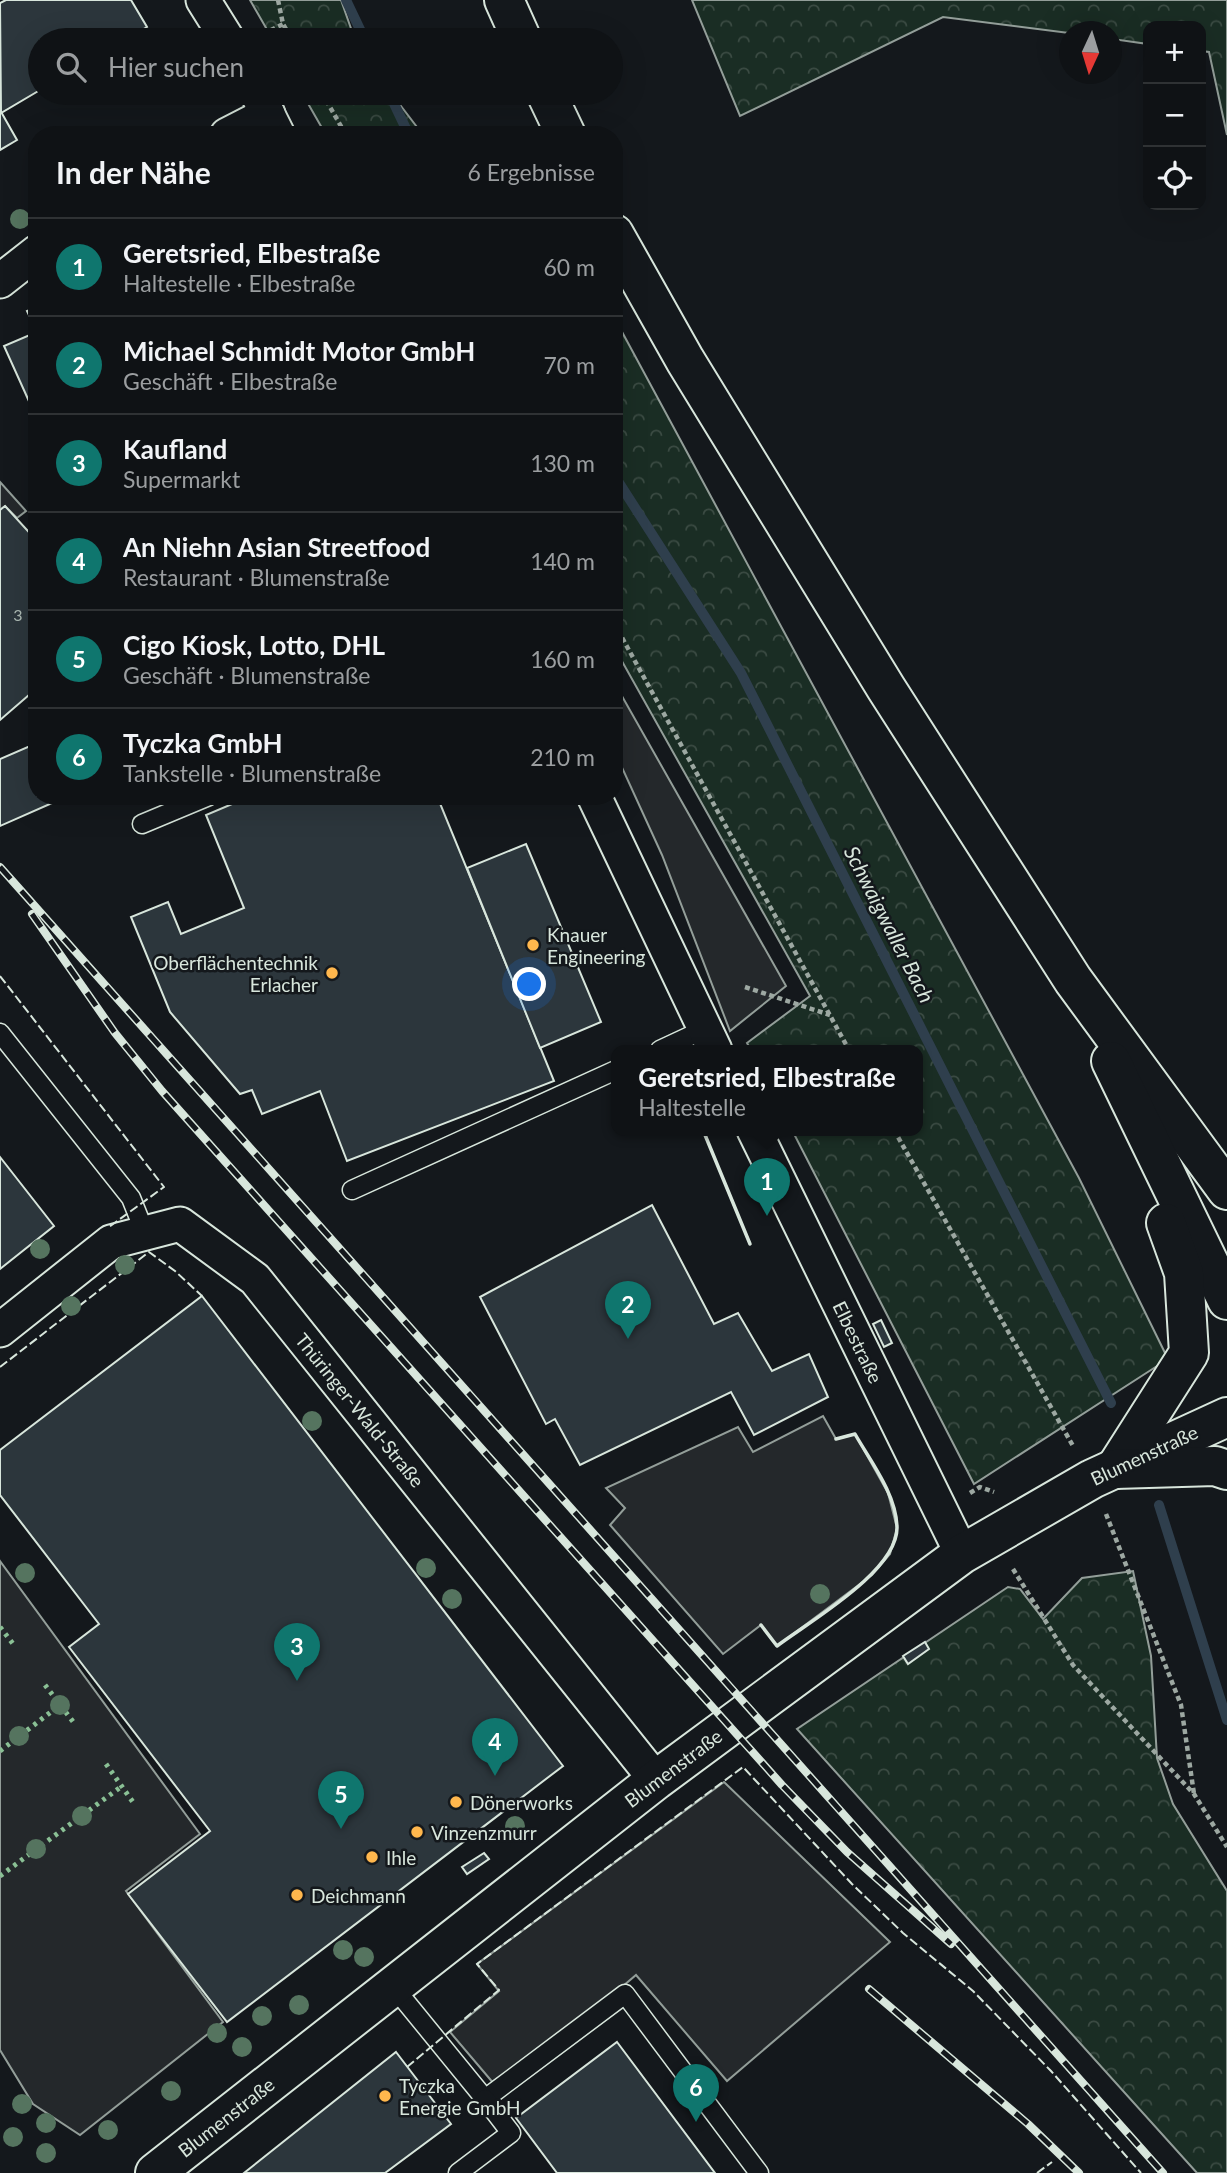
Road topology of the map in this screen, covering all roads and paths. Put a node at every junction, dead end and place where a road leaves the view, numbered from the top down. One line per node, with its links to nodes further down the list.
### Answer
1 (204, 0): 5 (street)
2 (278, 0): 4 (path)
3 (504, 0): 8 (main road)
4 (283, 24): 6 (path); 7 (path)
5 (233, 28)
6 (272, 28)
7 (285, 28)
8 (517, 28)
9 (329, 105): 13 (path)
10 (552, 105): 14 (main road)
11 (267, 114): 12 (street)
12 (245, 126)
13 (341, 126)
14 (562, 126)
15 (623, 250): 22 (main road)
16 (28, 259): 17 (street)
17 (0, 281)
18 (623, 639): 24 (path)
19 (187, 805): 21 (lane)
20 (598, 805): 26 (street)
21 (142, 824)
22 (1073, 980): 32 (main road); 35 (main road)
23 (745, 987): 24 (path)
24 (830, 1015): 28 (path)
25 (0, 1033): 36 (lane)
26 (710, 1040): 27 (lane)
27 (685, 1045)
28 (846, 1045)
29 (611, 1073): 34 (lane)
30 (757, 1136): 42 (street, Elbestraße)
31 (897, 1136): 33 (path)
32 (1154, 1153): 37 (main road); 40 (main road)
33 (909, 1158)
34 (352, 1190)
35 (1227, 1190)
36 (145, 1233): 38 (street, Thüringer-Wald-Straße); 43 (street, Thüringer-Wald-Straße)
37 (1227, 1300)
38 (0, 1331)
39 (1227, 1417): 40 (main road, Blumenstraße)
40 (1115, 1469): 41 (main road); 42 (main road, Blumenstraße)
41 (1227, 1470)
42 (977, 1545): 43 (main road, Blumenstraße); 44 (path)
43 (656, 1780): 45 (main road, Blumenstraße)
44 (1227, 1847)
45 (392, 1985): 46 (lane); 47 (main road, Blumenstraße)
46 (485, 2099): 48 (lane); 49 (lane)
47 (155, 2173)
48 (458, 2173)
49 (759, 2173)

